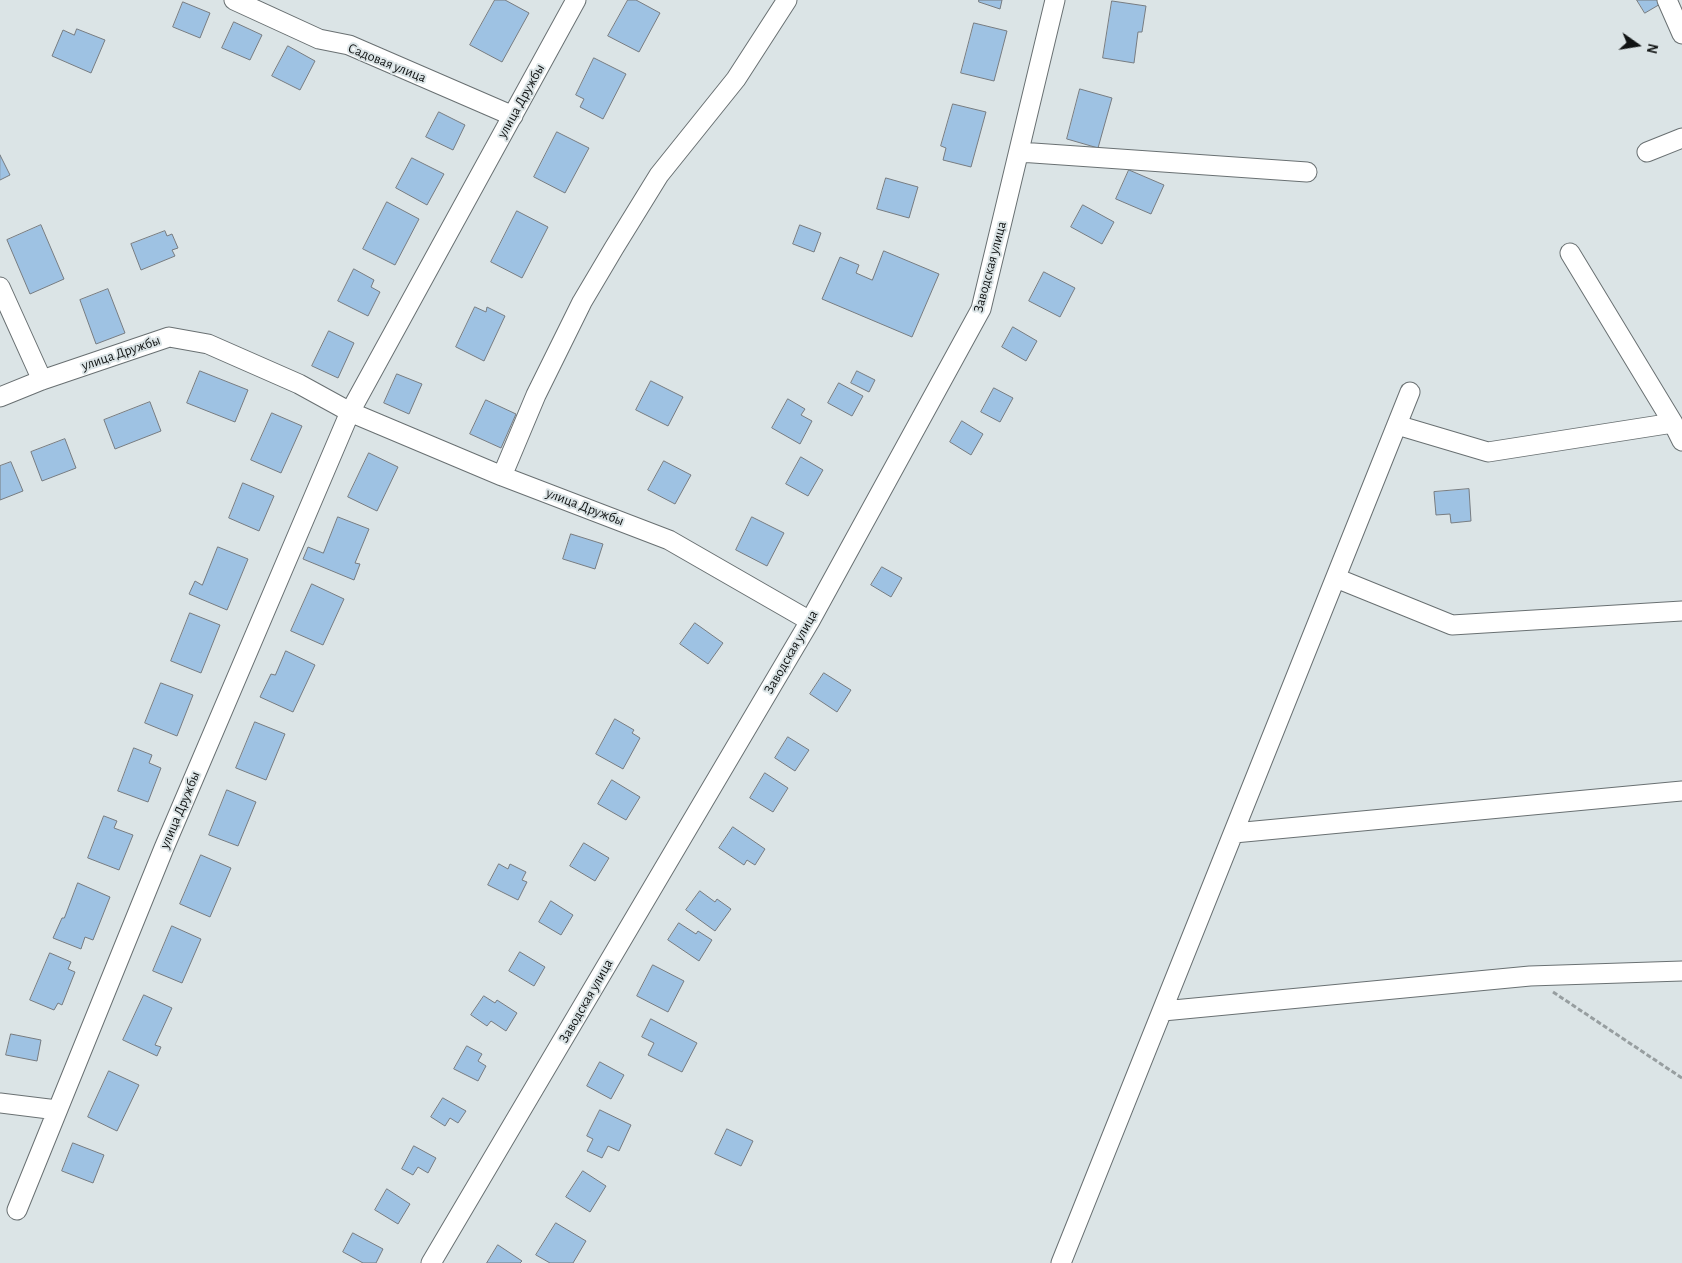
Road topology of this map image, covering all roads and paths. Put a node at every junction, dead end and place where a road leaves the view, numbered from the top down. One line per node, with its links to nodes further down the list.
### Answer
1 (234, 0): 7 (street, Садовая улица)
2 (576, 0): 7 (street, улица Дружбы)
3 (787, 0): 21 (street)
4 (1055, 0): 9 (street, Заводская улица)
5 (1666, 0): 6 (street)
6 (1682, 34)
7 (513, 116): 17 (street, улица Дружбы)
8 (1682, 138): 10 (street)
9 (1019, 152): 11 (street); 24 (street, Заводская улица)
10 (1647, 152)
11 (1307, 172)
12 (1570, 253): 18 (street)
13 (0, 287): 14 (street)
14 (42, 380): 16 (street, улица Дружбы); 17 (street, улица Дружбы)
15 (1410, 392): 19 (street)
16 (0, 397)
17 (350, 412): 21 (street, улица Дружбы); 32 (street, улица Дружбы)
18 (1673, 422): 19 (street); 20 (street)
19 (1397, 425): 22 (street)
20 (1682, 441)
21 (502, 476): 24 (street, улица Дружбы)
22 (1336, 578): 23 (street); 26 (street)
23 (1682, 610)
24 (810, 622): 34 (street, Заводская улица)
25 (1682, 791): 26 (street)
26 (1234, 833): 29 (street)
27 (1682, 971): 28 (street)
28 (1530, 976): 29 (street); 30 (path)
29 (1163, 1011): 35 (street)
30 (1682, 1078)
31 (0, 1103): 32 (street)
32 (57, 1110): 33 (street, улица Дружбы)
33 (17, 1210)
34 (431, 1263)
35 (1062, 1263)

